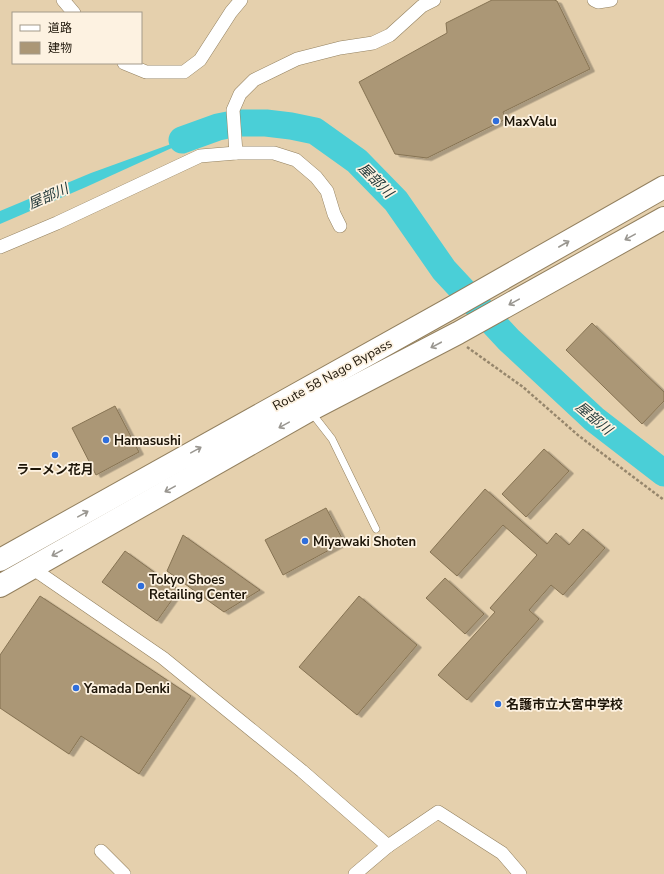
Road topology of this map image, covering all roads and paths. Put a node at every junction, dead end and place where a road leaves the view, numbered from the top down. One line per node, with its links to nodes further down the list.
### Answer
1 (63, 0): 6 (street)
2 (241, 0): 7 (street)
3 (434, 0): 8 (street)
4 (594, 0): 5 (street)
5 (610, 0)
6 (73, 12)
7 (126, 64)
8 (236, 147): 11 (street); 12 (street)
9 (664, 187): 17 (highway, Route 58 Nago Bypass, one-way to 9)
10 (664, 218): 13 (highway, Route 58 Nago Bypass, one-way to 13)
11 (340, 226)
12 (0, 247)
13 (464, 330): 14 (highway, Route 58 Nago Bypass, one-way to 14); 15 (path)
14 (310, 410): 16 (lane); 18 (highway, Route 58 Nago Bypass, one-way to 18)
15 (664, 500)
16 (376, 529)
17 (0, 560)
18 (32, 568): 19 (highway, Route 58 Nago Bypass); 20 (street)
19 (0, 586)
20 (388, 846): 23 (street); 24 (street)
21 (100, 851): 22 (street)
22 (124, 874)
23 (355, 874)
24 (520, 874)

